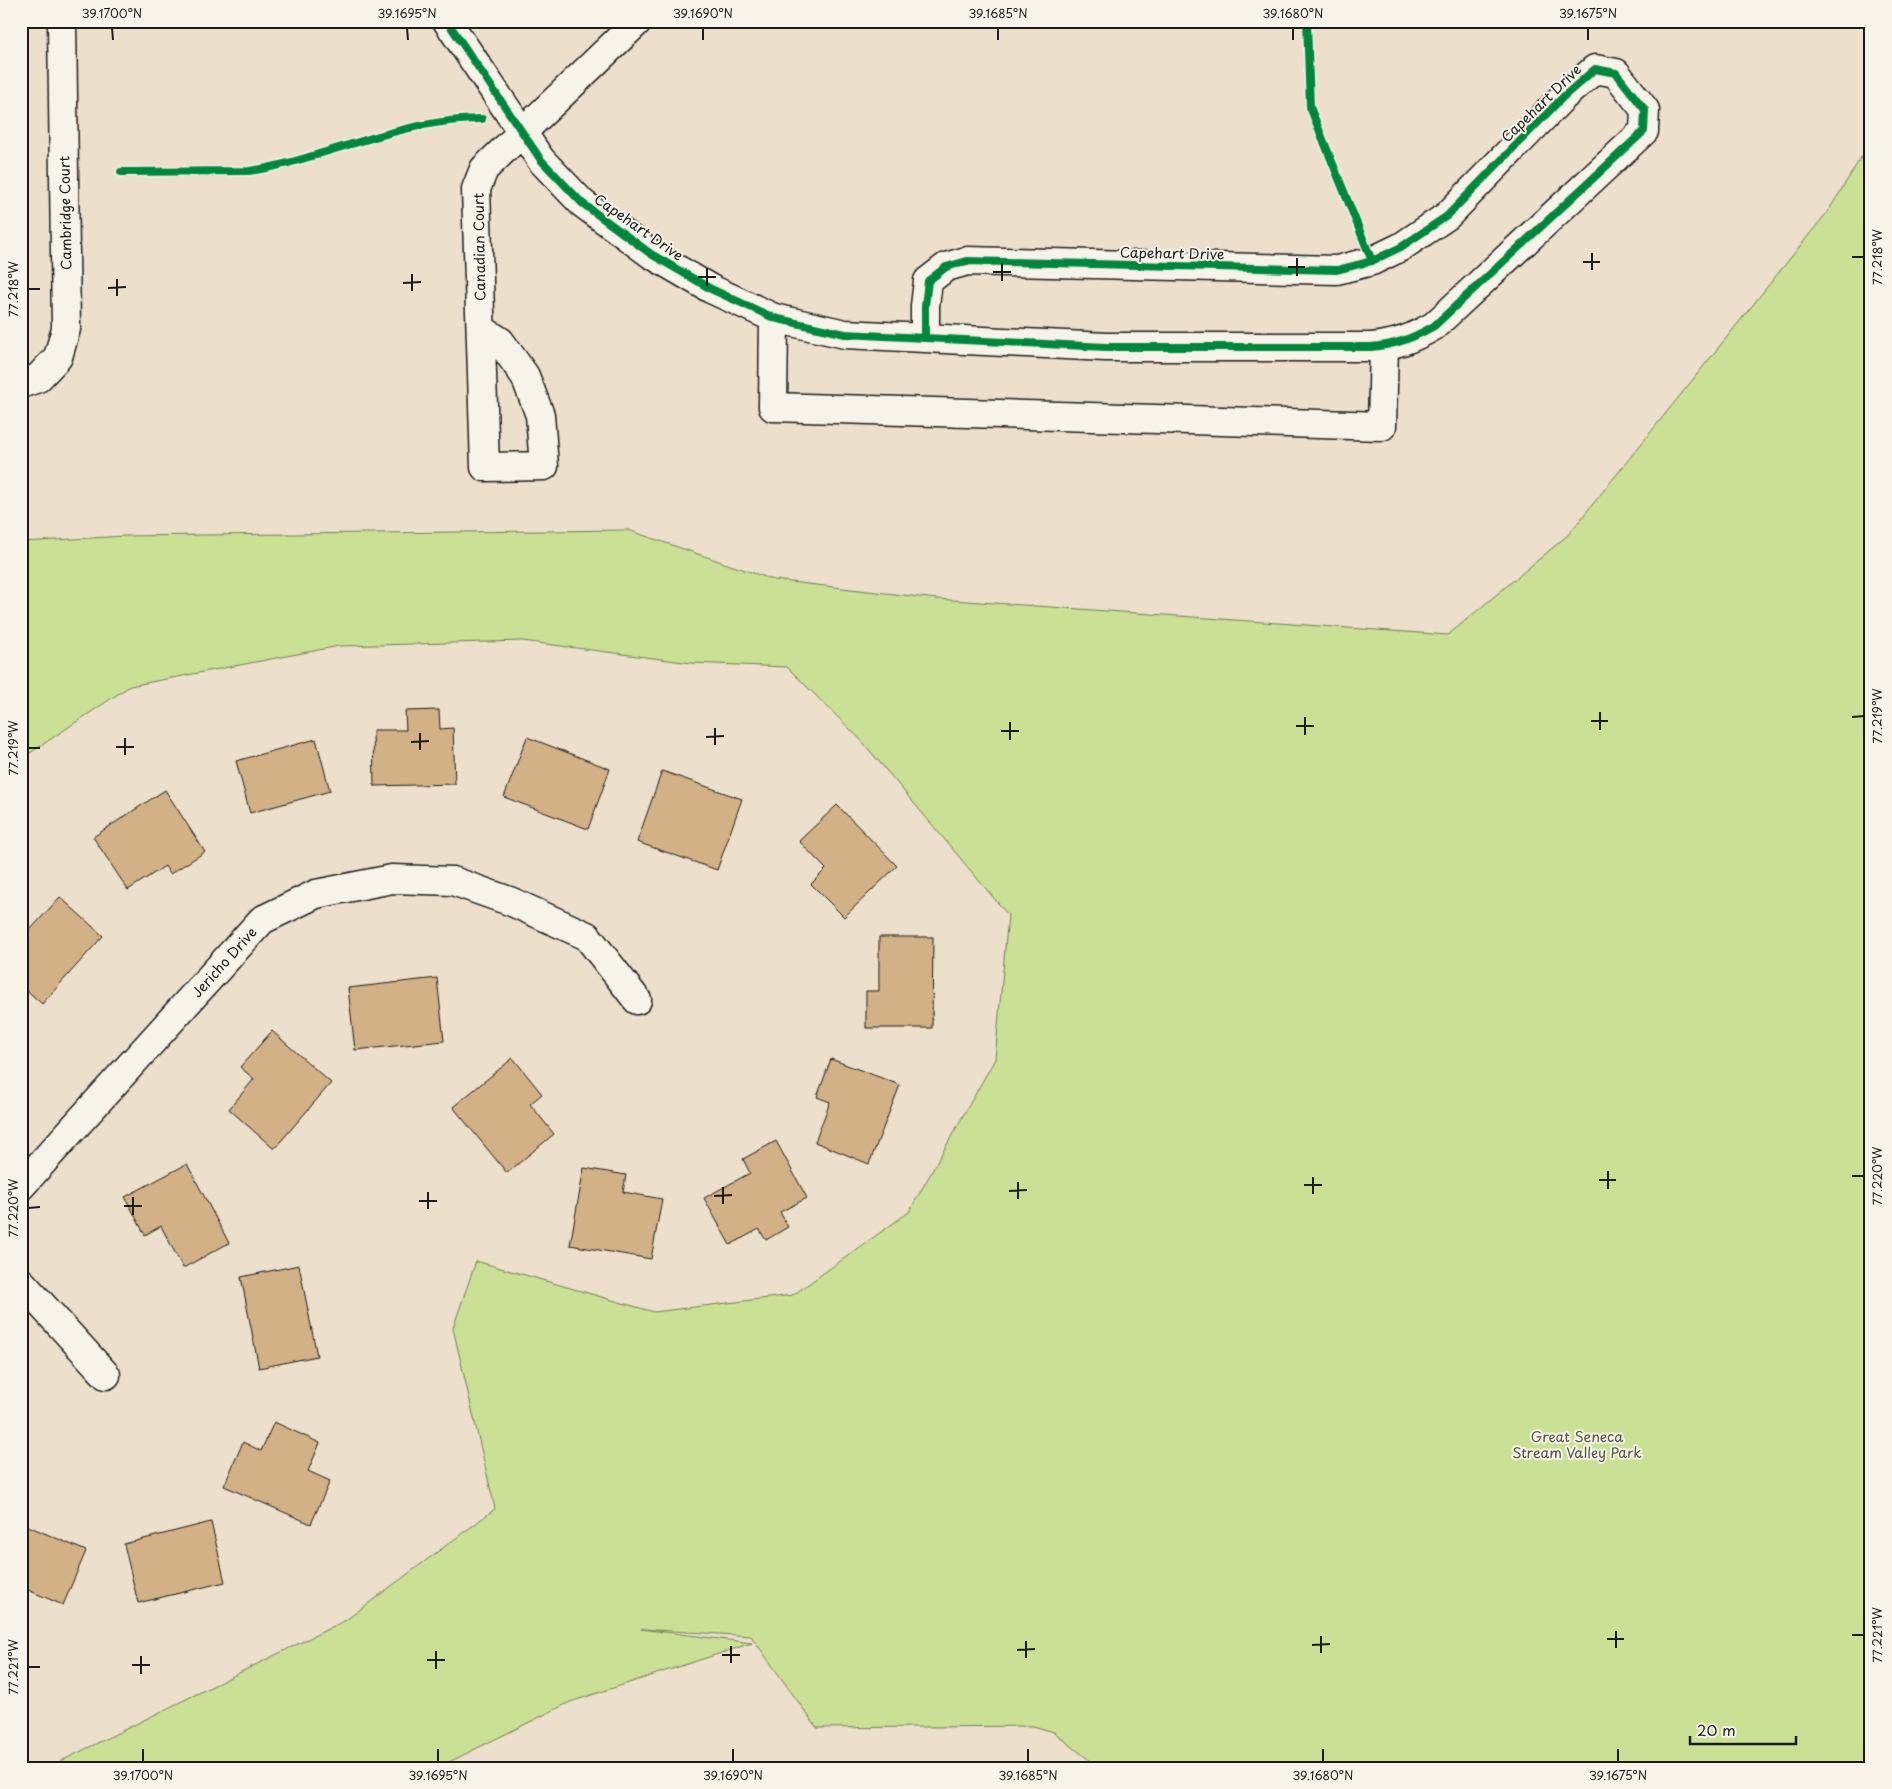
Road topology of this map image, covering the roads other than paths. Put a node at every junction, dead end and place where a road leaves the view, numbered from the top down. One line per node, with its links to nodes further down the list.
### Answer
1 (62, 21): 9 (street, Cambridge Court)
2 (447, 21): 4 (street, Capehart Drive)
3 (638, 21): 4 (street, Canadian Court)
4 (523, 133): 5 (street, Capehart Drive); 6 (street, Canadian Court)
5 (774, 318): 7 (street, Capehart Drive); 8 (street)
6 (481, 329): 6 (street, Canadian Court)
7 (925, 337): 8 (street, Capehart Drive); 8 (street, Capehart Drive)
8 (1384, 346)
9 (21, 384)
10 (637, 1000): 11 (street, Jericho Drive)
11 (21, 1186)
12 (21, 1282): 13 (street)
13 (106, 1375)

